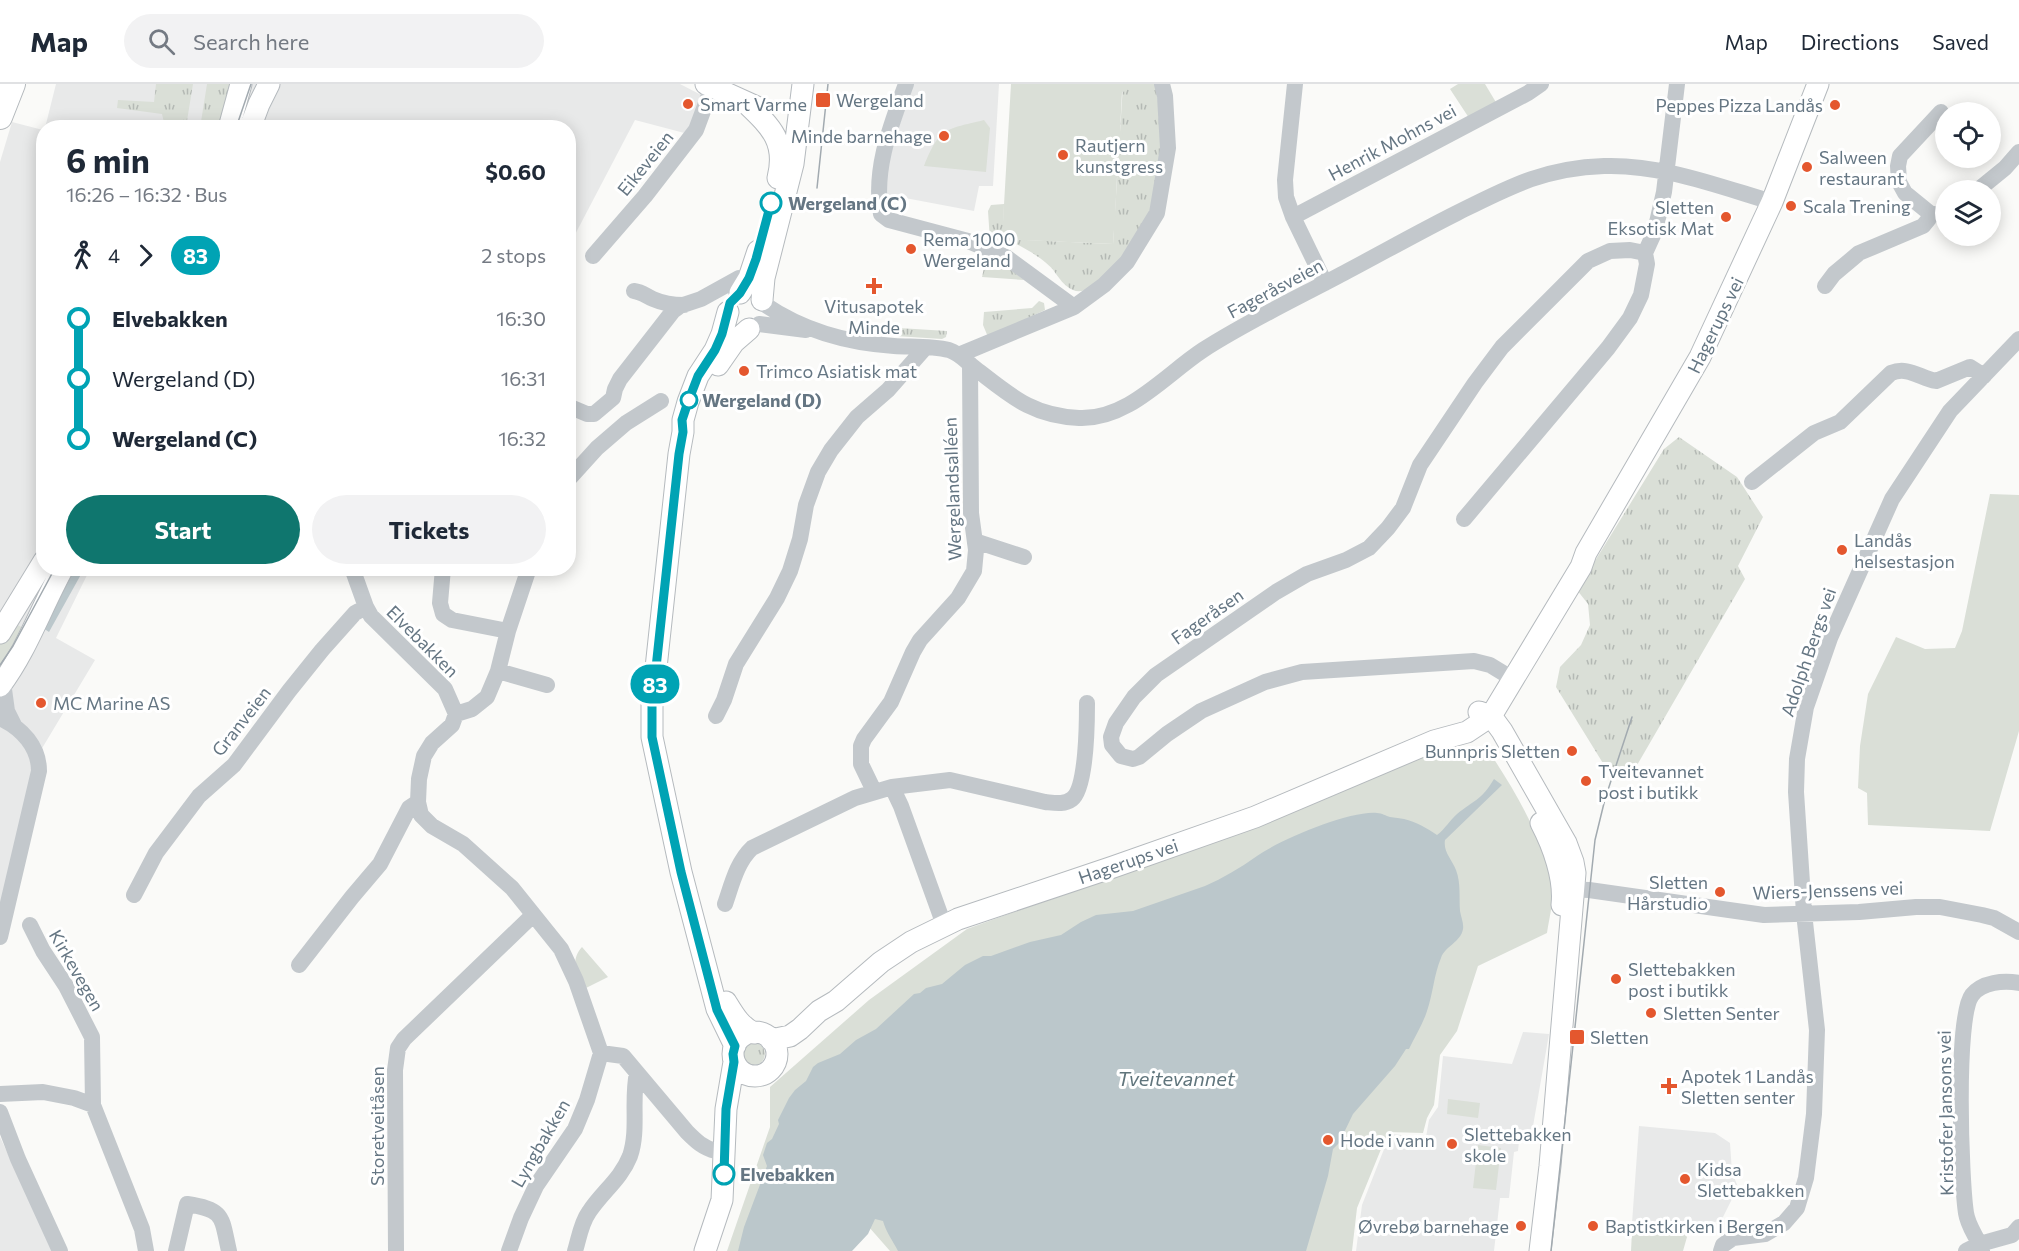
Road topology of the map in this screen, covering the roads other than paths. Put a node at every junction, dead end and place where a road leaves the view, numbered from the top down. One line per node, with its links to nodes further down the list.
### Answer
1 (4, 84): 13 (highway)
2 (13, 84): 15 (highway)
3 (241, 84): 17 (main road)
4 (269, 84): 18 (main road)
5 (803, 84): 20 (main road)
6 (906, 84): 35 (street)
7 (1162, 84): 35 (street)
8 (1295, 84): 26 (street)
9 (1541, 84): 26 (street, Henrik Mohns vei)
10 (1677, 84): 21 (street)
11 (1818, 84): 23 (main road, Hagerups vei)
12 (709, 86): 14 (main road); 28 (street, Eikeveien)
13 (0, 100)
14 (747, 104): 20 (main road); 30 (main road)
15 (0, 117)
16 (1935, 118): 24 (street)
17 (231, 120)
18 (253, 120)
19 (2019, 152): 22 (street)
20 (793, 164): 33 (main road)
21 (1666, 173): 23 (street, Fageråsveien); 27 (street); 29 (street, Fageråsveien)
22 (1990, 180)
23 (1772, 202): 62 (main road, Hagerups vei)
24 (1935, 211)
25 (1935, 216): 31 (street)
26 (1293, 218): 29 (street)
27 (1645, 252): 50 (street); 62 (street, Fageråsen)
28 (593, 256)
29 (1325, 283): 41 (street, Fageråsveien)
30 (740, 286): 33 (main road); 34 (street); 36 (main road)
31 (1825, 286)
32 (634, 291): 34 (street)
33 (763, 302): 37 (main road); 38 (street, Fageråsveien)
34 (684, 305): 43 (street)
35 (1074, 307): 41 (street)
36 (728, 312): 37 (main road); 47 (main road)
37 (754, 327): 38 (street, Fageråsveien); 47 (main road)
38 (814, 331): 40 (street, Fageråsveien)
39 (2019, 339): 42 (street, Adolph Bergs vei)
40 (925, 348): 41 (street, Fageråsveien); 67 (street)
41 (965, 359): 51 (street, Wergelandsalléen)
42 (1984, 376): 49 (street); 78 (street, Adolph Bergs vei)
43 (613, 398): 45 (street); 46 (street)
44 (661, 401): 46 (street)
45 (576, 409)
46 (626, 423): 48 (street)
47 (683, 432): 74 (main road)
48 (576, 471)
49 (1752, 482)
50 (1464, 519)
51 (975, 540): 52 (street); 72 (street, Wergelandsalléen)
52 (1024, 557)
53 (36, 574): 60 (main road)
54 (58, 576): 63 (main road)
55 (355, 576): 58 (street, Elvebakken)
56 (442, 576): 59 (street)
57 (526, 576): 59 (street)
58 (366, 607): 66 (street, Elvebakken); 76 (street, Granveien)
59 (508, 631): 61 (street)
60 (0, 633)
61 (498, 671): 64 (street); 66 (street)
62 (1509, 676): 69 (main road, Hagerups vei)
63 (2, 684): 70 (street)
64 (547, 685)
65 (1087, 703): 71 (street)
66 (456, 714): 73 (street)
67 (716, 716)
68 (0, 718): 70 (street)
69 (1482, 718): 75 (main road); 81 (main road, Hagerups vei)
70 (7, 728): 83 (street)
71 (892, 787): 72 (street); 81 (street)
72 (874, 791): 77 (street)
73 (420, 809): 79 (street); 84 (street)
74 (673, 830): 87 (main road); 89 (main road)
75 (1568, 889): 78 (street, Wiers-Jenssens vei); 107 (main road)
76 (134, 895)
77 (725, 904)
78 (1804, 913): 82 (street, Wiers-Jenssens vei); 108 (street, Adolph Bergs vei)
79 (533, 915): 88 (street); 103 (street, Storetveitåsen)
80 (30, 925): 93 (street, Kirkevegen)
81 (944, 926): 86 (main road, Hagerups vei)
82 (2019, 932)
83 (0, 937)
84 (299, 964)
85 (2019, 983): 98 (street, Kristofer Jansons vei)
86 (836, 1001): 87 (main road, Hagerups vei); 90 (main road, Hagerups vei)
87 (762, 1036): 89 (main road); 90 (main road)
88 (601, 1053): 91 (street); 104 (street, Lyngbakken)
89 (734, 1054): 90 (main road); 95 (main road)
90 (769, 1069): 95 (main road, Hagerups vei)
91 (637, 1073): 96 (street); 105 (street)
92 (0, 1094): 93 (street)
93 (93, 1105): 100 (street, Kirkevegen)
94 (0, 1112): 99 (street)
95 (726, 1131): 106 (main road)
96 (716, 1151)
97 (2019, 1227): 98 (street, Kristofer Jansons vei)
98 (1976, 1249)
99 (60, 1251)
100 (146, 1251)
101 (176, 1251): 102 (street)
102 (229, 1251)
103 (396, 1251)
104 (509, 1251)
105 (575, 1251)
106 (705, 1251)
107 (1540, 1251)
108 (1721, 1251)

